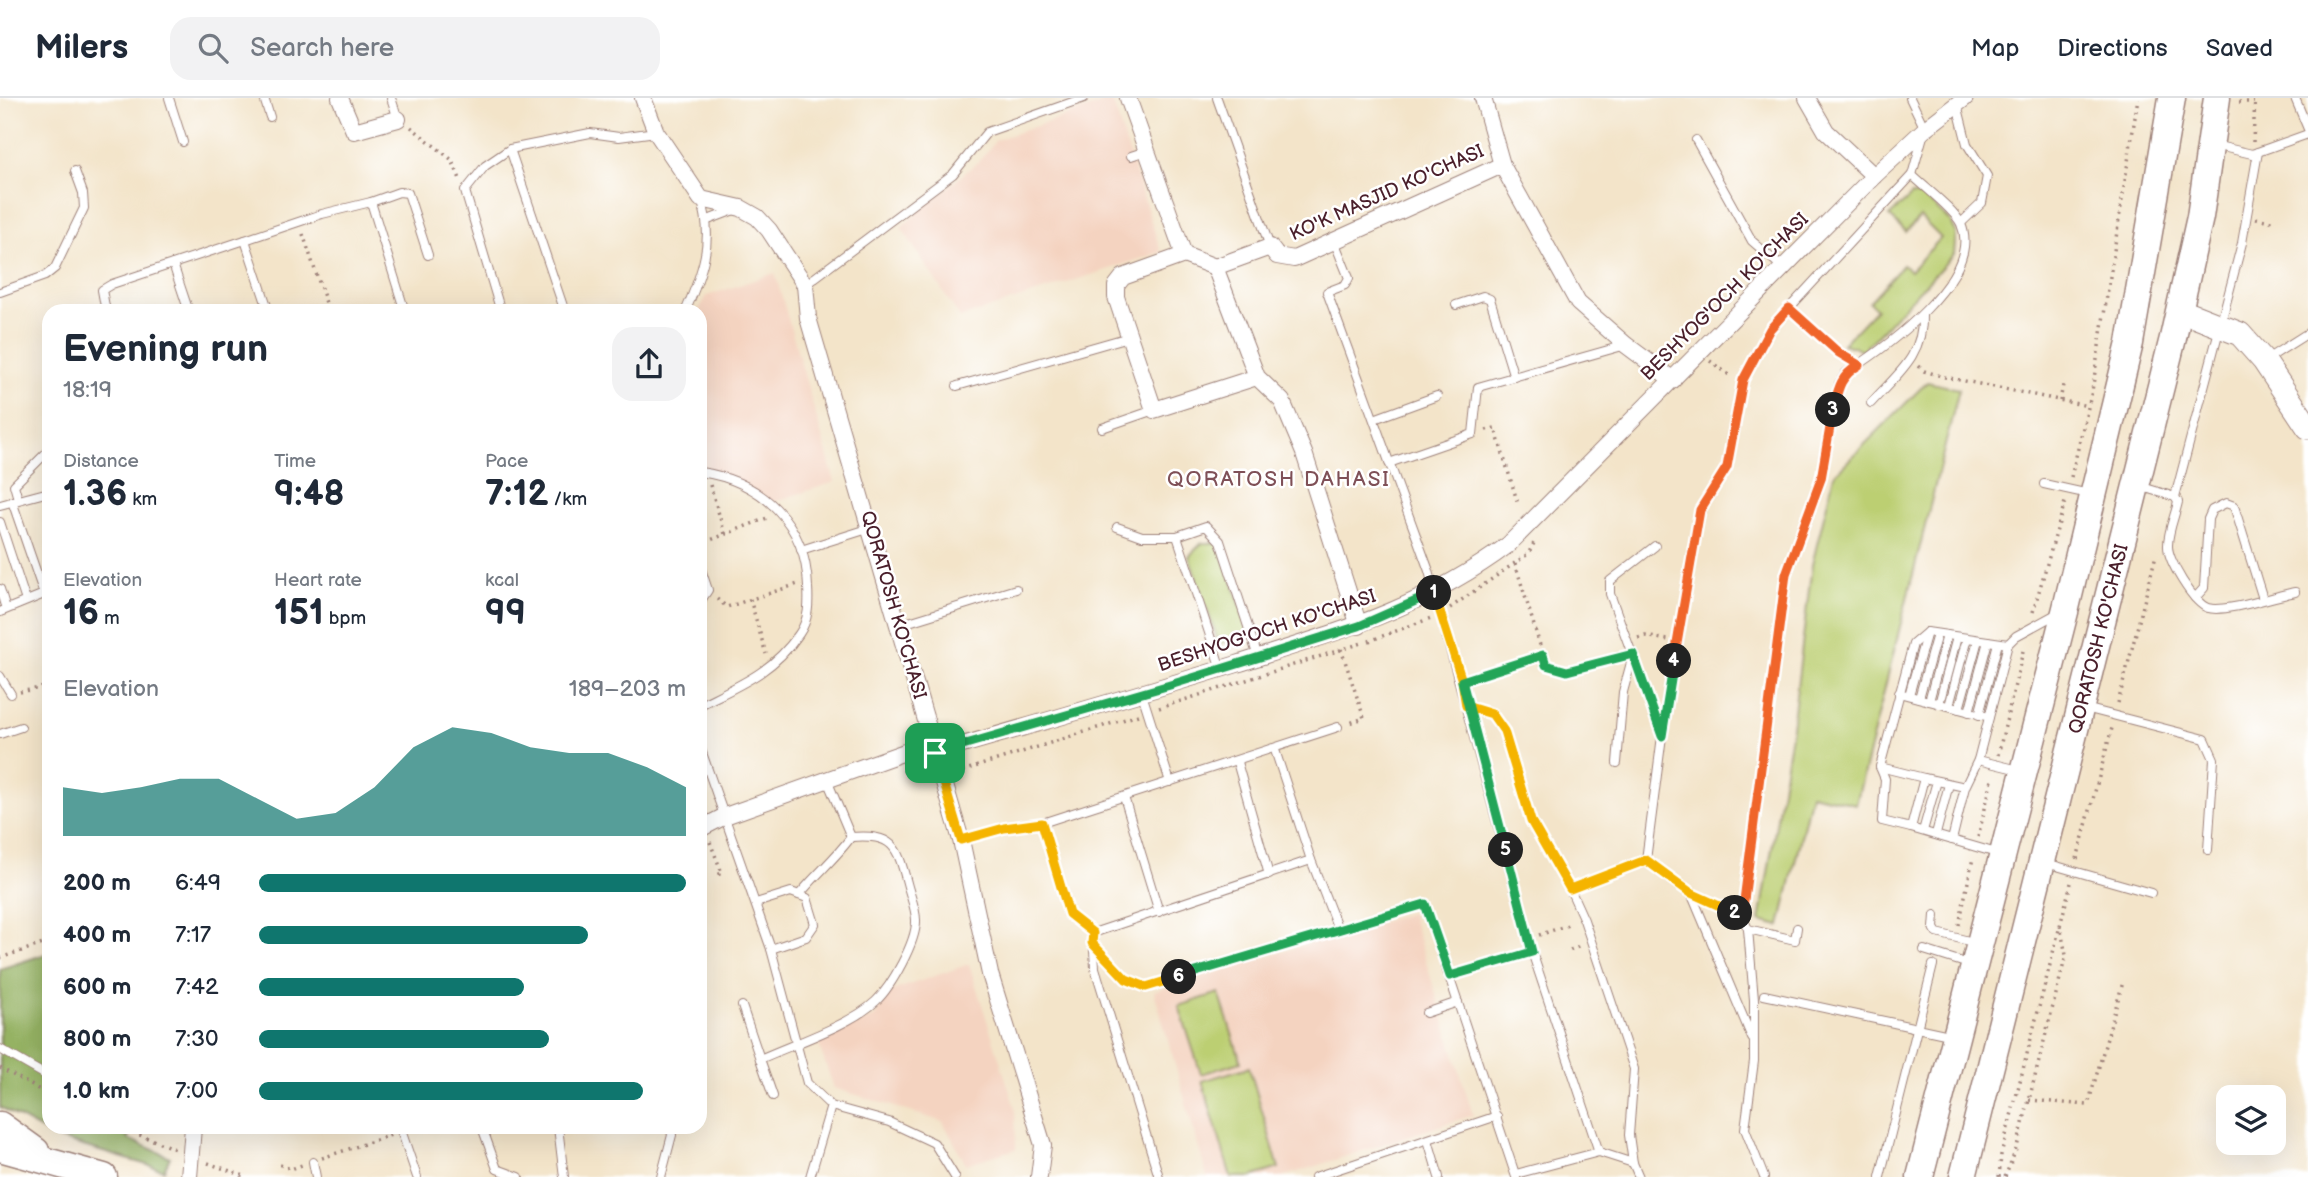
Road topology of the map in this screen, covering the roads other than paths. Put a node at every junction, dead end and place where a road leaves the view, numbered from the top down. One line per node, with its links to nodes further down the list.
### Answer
1 (169, 98): 22 (lane)
2 (264, 98): 16 (lane)
3 (340, 98): 17 (street)
4 (391, 98): 17 (lane)
5 (643, 98): 19 (street)
6 (1084, 98): 43 (lane)
7 (1128, 98): 39 (street)
8 (1217, 98): 37 (lane)
9 (1483, 98): 26 (street)
10 (1807, 98): 29 (street)
11 (1910, 98): 18 (lane)
12 (2172, 98): 53 (main road, QORATOSH KO'CHASI)
13 (2295, 98): 20 (lane)
14 (2228, 100): 23 (main road, QORATOSH KO'CHASI)
15 (1961, 101): 18 (street, BESHYOG'OCH KO'CHASI); 34 (lane)
16 (270, 117)
17 (398, 119)
18 (1924, 129): 28 (lane); 29 (street, BESHYOG'OCH KO'CHASI)
19 (656, 132): 24 (lane); 30 (street)
20 (2308, 132): 25 (lane)
21 (1696, 140): 42 (lane)
22 (183, 142)
23 (2211, 145): 25 (lane); 54 (main road, QORATOSH KO'CHASI)
24 (510, 149): 49 (lane); 50 (lane)
25 (2255, 153): 56 (lane)
26 (1502, 165): 36 (street, KO'K MASJID KO'CHASI); 59 (street)
27 (75, 170): 44 (lane)
28 (1912, 175): 34 (lane); 131 (lane)
29 (1874, 176): 42 (street, BESHYOG'OCH KO'CHASI)
30 (701, 199): 32 (street, QORATOSH KO'CHASI); 33 (lane)
31 (371, 202): 35 (lane); 38 (lane); 48 (lane)
32 (741, 208): 33 (lane); 43 (street, QORATOSH KO'CHASI)
33 (708, 220): 51 (lane)
34 (1961, 223): 55 (lane)
35 (245, 240): 40 (lane); 47 (lane)
36 (1334, 241): 37 (street, KO'K MASJID KO'CHASI); 68 (lane)
37 (1270, 247): 41 (street, KO'K MASJID KO'CHASI)
38 (428, 255)
39 (1184, 255): 41 (street); 58 (street)
40 (173, 264): 45 (lane); 46 (lane)
41 (1215, 267): 61 (street)
42 (1783, 268): 63 (street, BESHYOG'OCH KO'CHASI)
43 (805, 285): 83 (street, QORATOSH KO'CHASI)
44 (0, 292)
45 (105, 304)
46 (186, 304)
47 (266, 304)
48 (403, 304)
49 (500, 304)
50 (562, 304)
51 (689, 304)
52 (1455, 305): 62 (lane)
53 (2138, 306): 54 (main road); 77 (main road, QORATOSH KO'CHASI)
54 (2179, 310): 56 (street); 75 (main road, QORATOSH KO'CHASI)
55 (1922, 315): 66 (lane); 169 (lane)
56 (2220, 324): 60 (street); 78 (lane)
57 (2308, 333): 60 (lane)
58 (1129, 337): 64 (lane); 67 (street)
59 (1626, 345): 62 (lane); 63 (street)
60 (2264, 361): 69 (street)
61 (1257, 377): 67 (street); 99 (street)
62 (1514, 377): 72 (lane)
63 (1673, 380): 91 (street, BESHYOG'OCH KO'CHASI)
64 (957, 386)
65 (1437, 396): 68 (lane)
66 (1871, 403)
67 (1154, 410): 70 (lane)
68 (1374, 419): 72 (lane)
69 (2308, 427)
70 (1102, 428)
71 (42, 457): 79 (lane)
72 (1390, 463): 91 (lane)
73 (707, 474): 86 (lane)
74 (2044, 484): 77 (lane)
75 (2137, 486): 78 (lane); 123 (main road, QORATOSH KO'CHASI)
76 (42, 494): 79 (lane)
77 (2092, 495): 96 (main road, QORATOSH KO'CHASI)
78 (2175, 497): 93 (lane)
79 (15, 500): 80 (lane); 87 (lane)
80 (0, 505)
81 (0, 522): 95 (lane)
82 (1117, 527): 84 (lane)
83 (871, 528): 86 (lane); 98 (street, QORATOSH KO'CHASI)
84 (1177, 536): 110 (lane); 111 (lane)
85 (1654, 546): 109 (lane)
86 (801, 550): 118 (lane)
87 (42, 588)
88 (0, 589): 97 (lane)
89 (1016, 589): 98 (lane)
90 (2295, 592): 94 (lane)
91 (1434, 593): 99 (street, BESHYOG'OCH KO'CHASI); 121 (lane)
92 (42, 595): 95 (lane)
93 (2195, 598): 94 (lane); 94 (lane)
94 (2263, 599)
95 (26, 601): 97 (lane)
96 (2066, 608): 108 (lane); 139 (main road, QORATOSH KO'CHASI)
97 (3, 610)
98 (899, 625): 133 (street, QORATOSH KO'CHASI)
99 (1359, 626): 110 (street, BESHYOG'OCH KO'CHASI)
100 (1927, 632): 101 (lane); 113 (lane); 116 (lane)
101 (1937, 634): 102 (lane); 117 (lane)
102 (1947, 635): 103 (lane); 119 (lane)
103 (1957, 637): 104 (lane); 120 (lane)
104 (1967, 638): 105 (lane); 122 (lane)
105 (1978, 640): 106 (lane); 124 (lane)
106 (1988, 641): 107 (lane); 125 (lane)
107 (1998, 643): 108 (lane); 126 (lane)
108 (2008, 644): 127 (lane)
109 (1633, 654): 131 (lane); 136 (lane)
110 (1258, 657): 111 (street, BESHYOG'OCH KO'CHASI)
111 (1221, 669): 115 (street, BESHYOG'OCH KO'CHASI)
112 (0, 676): 114 (lane)
113 (1899, 693): 116 (lane); 138 (lane)
114 (11, 694)
115 (1142, 694): 133 (street, BESHYOG'OCH KO'CHASI); 143 (lane)
116 (1909, 695): 117 (lane)
117 (1919, 698): 119 (lane)
118 (707, 701)
119 (1929, 701): 120 (lane)
120 (1939, 704): 122 (lane)
121 (1466, 706): 162 (lane); 178 (lane)
122 (1949, 706): 124 (lane)
123 (2082, 707): 156 (lane); 160 (main road, QORATOSH KO'CHASI)
124 (1959, 709): 125 (lane)
125 (1969, 712): 126 (lane)
126 (1979, 715): 127 (lane)
127 (1989, 717): 134 (lane)
128 (21, 727): 130 (lane)
129 (1338, 727): 132 (lane)
130 (0, 734)
131 (1662, 736): 159 (lane)
132 (1275, 750): 135 (lane); 158 (lane)
133 (935, 753): 141 (street, BESHYOG'OCH KO'CHASI); 217 (street, QORATOSH KO'CHASI)
134 (1978, 760): 139 (lane); 145 (lane)
135 (1237, 762): 143 (lane); 161 (lane)
136 (1617, 763)
137 (707, 766): 147 (lane)
138 (1880, 767): 140 (lane); 151 (lane)
139 (2025, 771): 157 (main road, QORATOSH KO'CHASI)
140 (1924, 778): 142 (lane); 151 (lane)
141 (827, 780): 147 (street, BESHYOG'OCH KO'CHASI); 154 (lane)
142 (1937, 781): 144 (lane); 152 (lane)
143 (1170, 782): 146 (lane)
144 (1949, 784): 145 (lane); 153 (lane)
145 (1965, 787): 155 (lane)
146 (1124, 797): 148 (lane); 167 (lane)
147 (725, 816): 149 (street, BESHYOG'OCH KO'CHASI); 166 (lane)
148 (1042, 823): 150 (lane); 173 (lane)
149 (707, 825)
150 (1004, 828)
151 (1911, 828): 152 (lane)
152 (1923, 831): 153 (lane)
153 (1936, 834): 155 (lane)
154 (851, 837): 165 (lane); 188 (lane)
155 (1952, 840): 157 (lane)
156 (2208, 850)
157 (2003, 855): 176 (main road, QORATOSH KO'CHASI)
158 (1311, 860): 161 (lane); 171 (lane)
159 (1646, 860): 162 (lane); 163 (lane)
160 (2043, 863): 164 (lane); 225 (main road, QORATOSH KO'CHASI)
161 (1269, 876): 167 (lane)
162 (1570, 889): 206 (lane)
163 (1691, 893): 169 (lane); 187 (lane)
164 (2151, 893)
165 (799, 895): 166 (lane); 175 (lane)
166 (756, 903): 175 (lane)
167 (1159, 912): 173 (lane)
168 (1935, 915): 176 (lane)
169 (1742, 916): 172 (lane)
170 (1797, 928): 172 (lane)
171 (1338, 929): 174 (lane); 180 (lane)
172 (1748, 929): 187 (lane)
173 (1093, 933): 174 (lane)
174 (1092, 943): 218 (lane)
175 (771, 949): 188 (lane)
176 (1970, 949): 177 (lane); 186 (main road, QORATOSH KO'CHASI)
177 (1924, 950)
178 (1532, 952): 180 (lane); 203 (lane)
179 (1933, 965): 185 (lane)
180 (1450, 976): 182 (lane)
181 (1765, 995): 185 (lane)
182 (1458, 1002): 184 (lane); 194 (lane)
183 (742, 1006): 190 (lane)
184 (1426, 1013)
185 (1917, 1027): 186 (lane); 223 (lane)
186 (1956, 1037): 224 (main road, QORATOSH KO'CHASI)
187 (1753, 1041): 222 (lane)
188 (795, 1043): 190 (lane); 193 (lane)
189 (0, 1049): 191 (lane)
190 (761, 1059): 192 (lane)
191 (42, 1073)
192 (773, 1096)
193 (831, 1106): 215 (lane); 216 (lane)
194 (1497, 1116): 201 (lane); 207 (lane)
195 (0, 1125): 204 (main road)
196 (193, 1134): 209 (street)
197 (403, 1134): 211 (lane)
198 (484, 1134): 212 (lane)
199 (559, 1134): 213 (lane)
200 (672, 1134): 214 (lane)
201 (1428, 1140): 219 (lane); 220 (lane)
202 (0, 1148): 204 (main road)
203 (1599, 1152): 206 (lane); 207 (lane)
204 (50, 1160): 208 (main road)
205 (313, 1162): 210 (lane)
206 (1633, 1163): 221 (lane)
207 (1516, 1176)
208 (104, 1177)
209 (190, 1177)
210 (316, 1177)
211 (417, 1177)
212 (519, 1177)
213 (564, 1177)
214 (661, 1177)
215 (810, 1177)
216 (955, 1177)
217 (1040, 1177)
218 (1159, 1177)
219 (1315, 1177)
220 (1439, 1177)
221 (1639, 1177)
222 (1764, 1177)
223 (1880, 1177)
224 (1920, 1177)
225 (1963, 1177)

